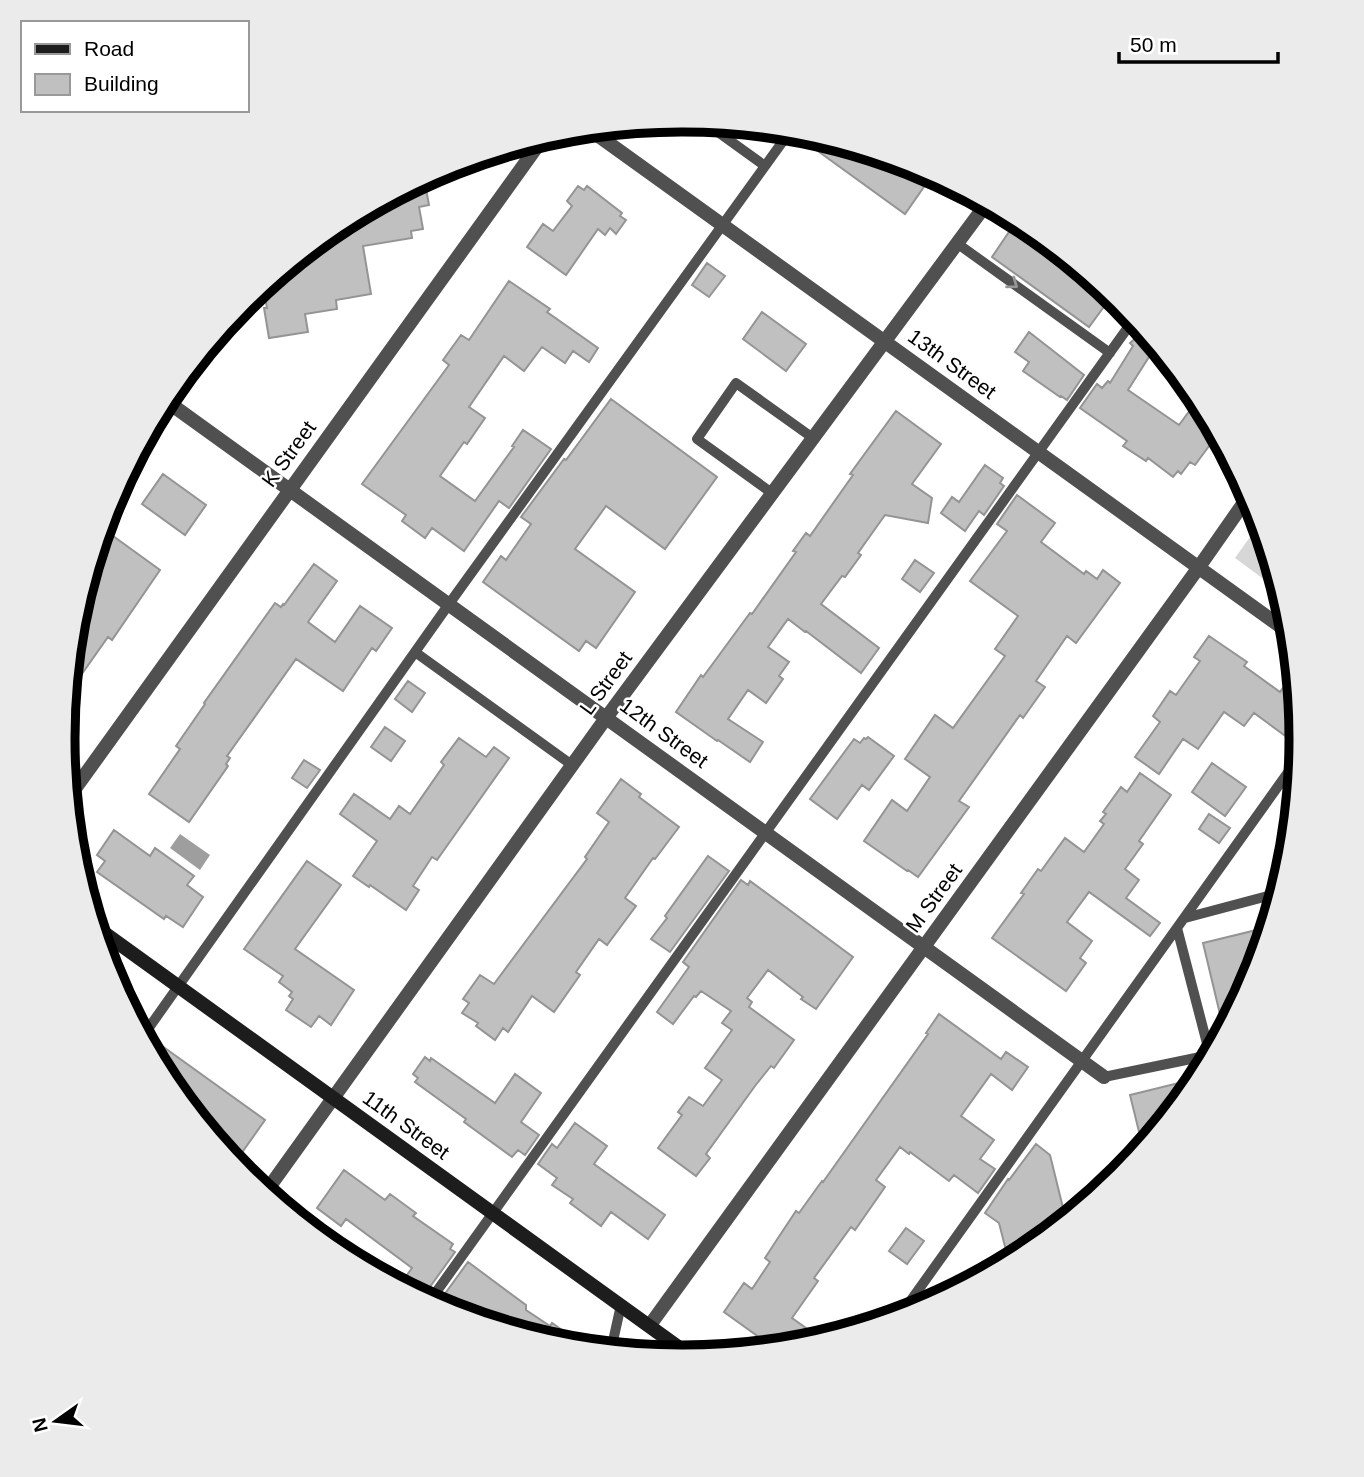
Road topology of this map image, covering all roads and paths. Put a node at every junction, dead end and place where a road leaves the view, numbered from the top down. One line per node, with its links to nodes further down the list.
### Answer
1 (719, 133): 5 (lane)
2 (601, 137): 7 (street, 13th Street)
3 (783, 140): 5 (lane)
4 (535, 150): 15 (street, K Street)
5 (765, 166): 7 (lane)
6 (981, 211): 8 (street, L Street)
7 (722, 225): 10 (street, 13th Street); 19 (lane)
8 (958, 244): 10 (street, L Street); 11 (lane, one-way to 11)
9 (1129, 328): 11 (lane)
10 (885, 342): 13 (street, L Street); 14 (street, 13th Street)
11 (1110, 353): 14 (lane)
12 (174, 407): 15 (street, 12th Street)
13 (813, 438): 16 (street, L Street); 16 (lane)
14 (1039, 452): 18 (street, 13th Street); 26 (lane)
15 (289, 489): 19 (street, 12th Street); 25 (street, K Street)
16 (772, 494): 22 (street, L Street)
17 (1242, 505): 18 (street, M Street)
18 (1199, 567): 20 (street, 13th Street); 31 (street, M Street)
19 (449, 604): 21 (lane); 22 (street, 12th Street)
20 (1278, 624)
21 (415, 652): 23 (lane); 32 (lane)
22 (606, 718): 23 (street, L Street); 26 (street, 12th Street)
23 (572, 765): 38 (street, L Street)
24 (1287, 774): 28 (lane)
25 (78, 785)
26 (766, 833): 31 (street, 12th Street); 40 (lane)
27 (1268, 897): 28 (lane)
28 (1185, 918): 29 (lane)
29 (1177, 928): 34 (lane); 36 (lane)
30 (107, 935): 32 (street, 11th Street)
31 (924, 947): 36 (street, 12th Street); 44 (street, M Street)
32 (178, 986): 33 (lane); 38 (street, 11th Street)
33 (149, 1027)
34 (1207, 1042)
35 (1197, 1058): 37 (lane)
36 (1082, 1061): 37 (street, 12th Street); 42 (lane)
37 (1104, 1077)
38 (333, 1099): 39 (street, L Street); 40 (street, 11th Street)
39 (271, 1185)
40 (492, 1213): 41 (lane); 43 (street, 11th Street)
41 (435, 1292)
42 (911, 1300)
43 (621, 1305): 44 (street, 11th Street); 45 (lane)
44 (650, 1325): 46 (street, 11th Street)
45 (613, 1341)
46 (674, 1345)

